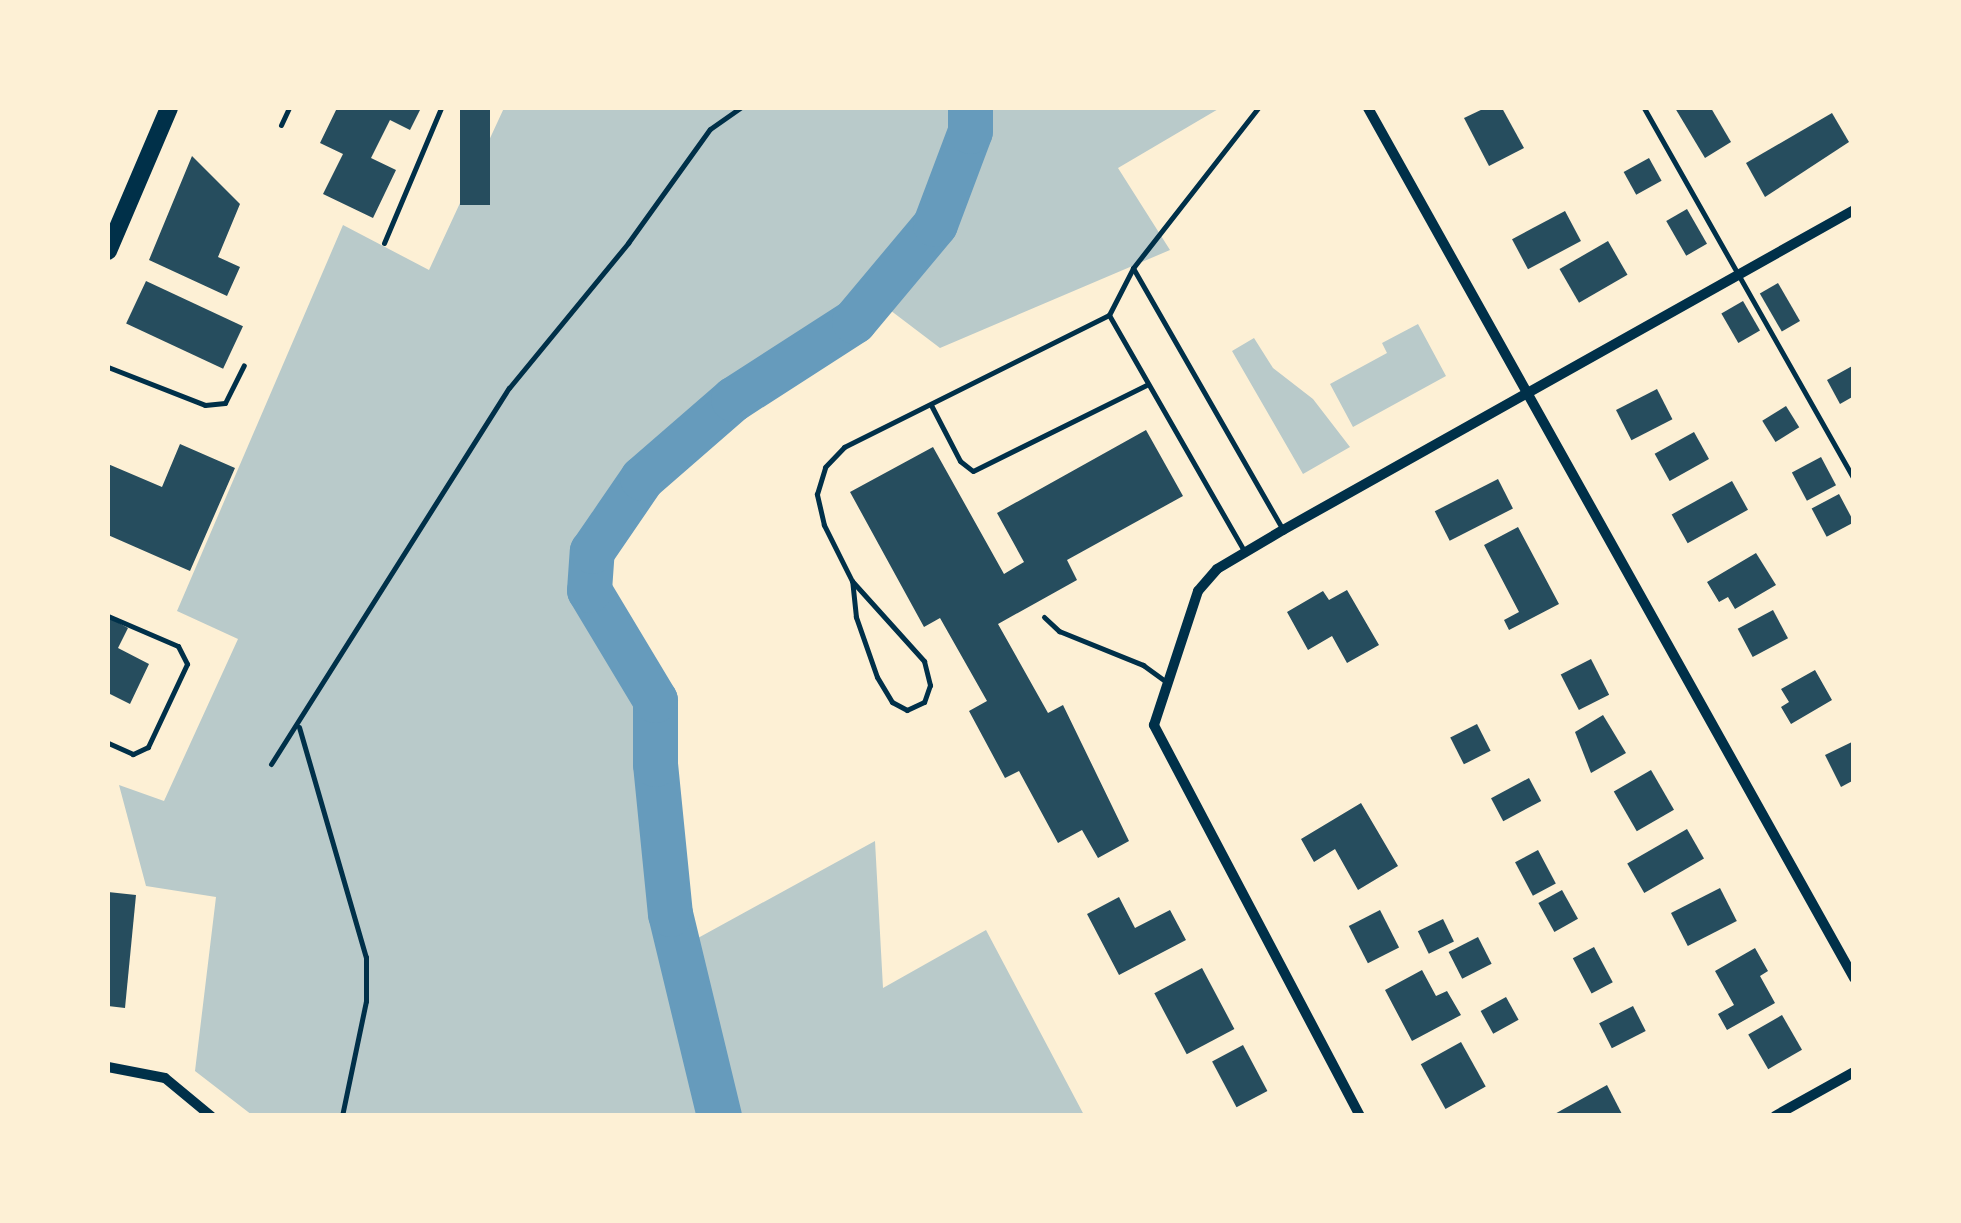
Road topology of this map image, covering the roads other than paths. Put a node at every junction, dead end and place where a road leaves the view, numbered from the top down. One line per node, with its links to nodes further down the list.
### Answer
1 (169, 108): 9 (main road)
2 (289, 108): 7 (lane)
3 (441, 108): 10 (lane)
4 (1258, 108): 12 (lane)
5 (1368, 108): 18 (street)
6 (1644, 108): 13 (lane)
7 (281, 125)
8 (1854, 210): 13 (street)
9 (114, 216): 11 (main road)
10 (384, 242)
11 (108, 251)
12 (1133, 268): 14 (lane); 21 (lane)
13 (1740, 273): 18 (street); 20 (lane)
14 (1110, 315): 17 (lane); 19 (lane)
15 (244, 365): 16 (lane)
16 (108, 367)
17 (1146, 385): 19 (lane); 22 (lane)
18 (1526, 392): 21 (street); 28 (street)
19 (931, 405): 23 (lane)
20 (1854, 479)
21 (1283, 530): 22 (street)
22 (1245, 553): 26 (street)
23 (852, 581): 23 (lane)
24 (108, 616): 27 (lane)
25 (1044, 617): 26 (lane)
26 (1166, 682): 32 (street)
27 (108, 742)
28 (1854, 978)
29 (108, 1067): 31 (street)
30 (1854, 1072): 33 (street)
31 (207, 1114)
32 (1360, 1116)
33 (1775, 1116)

